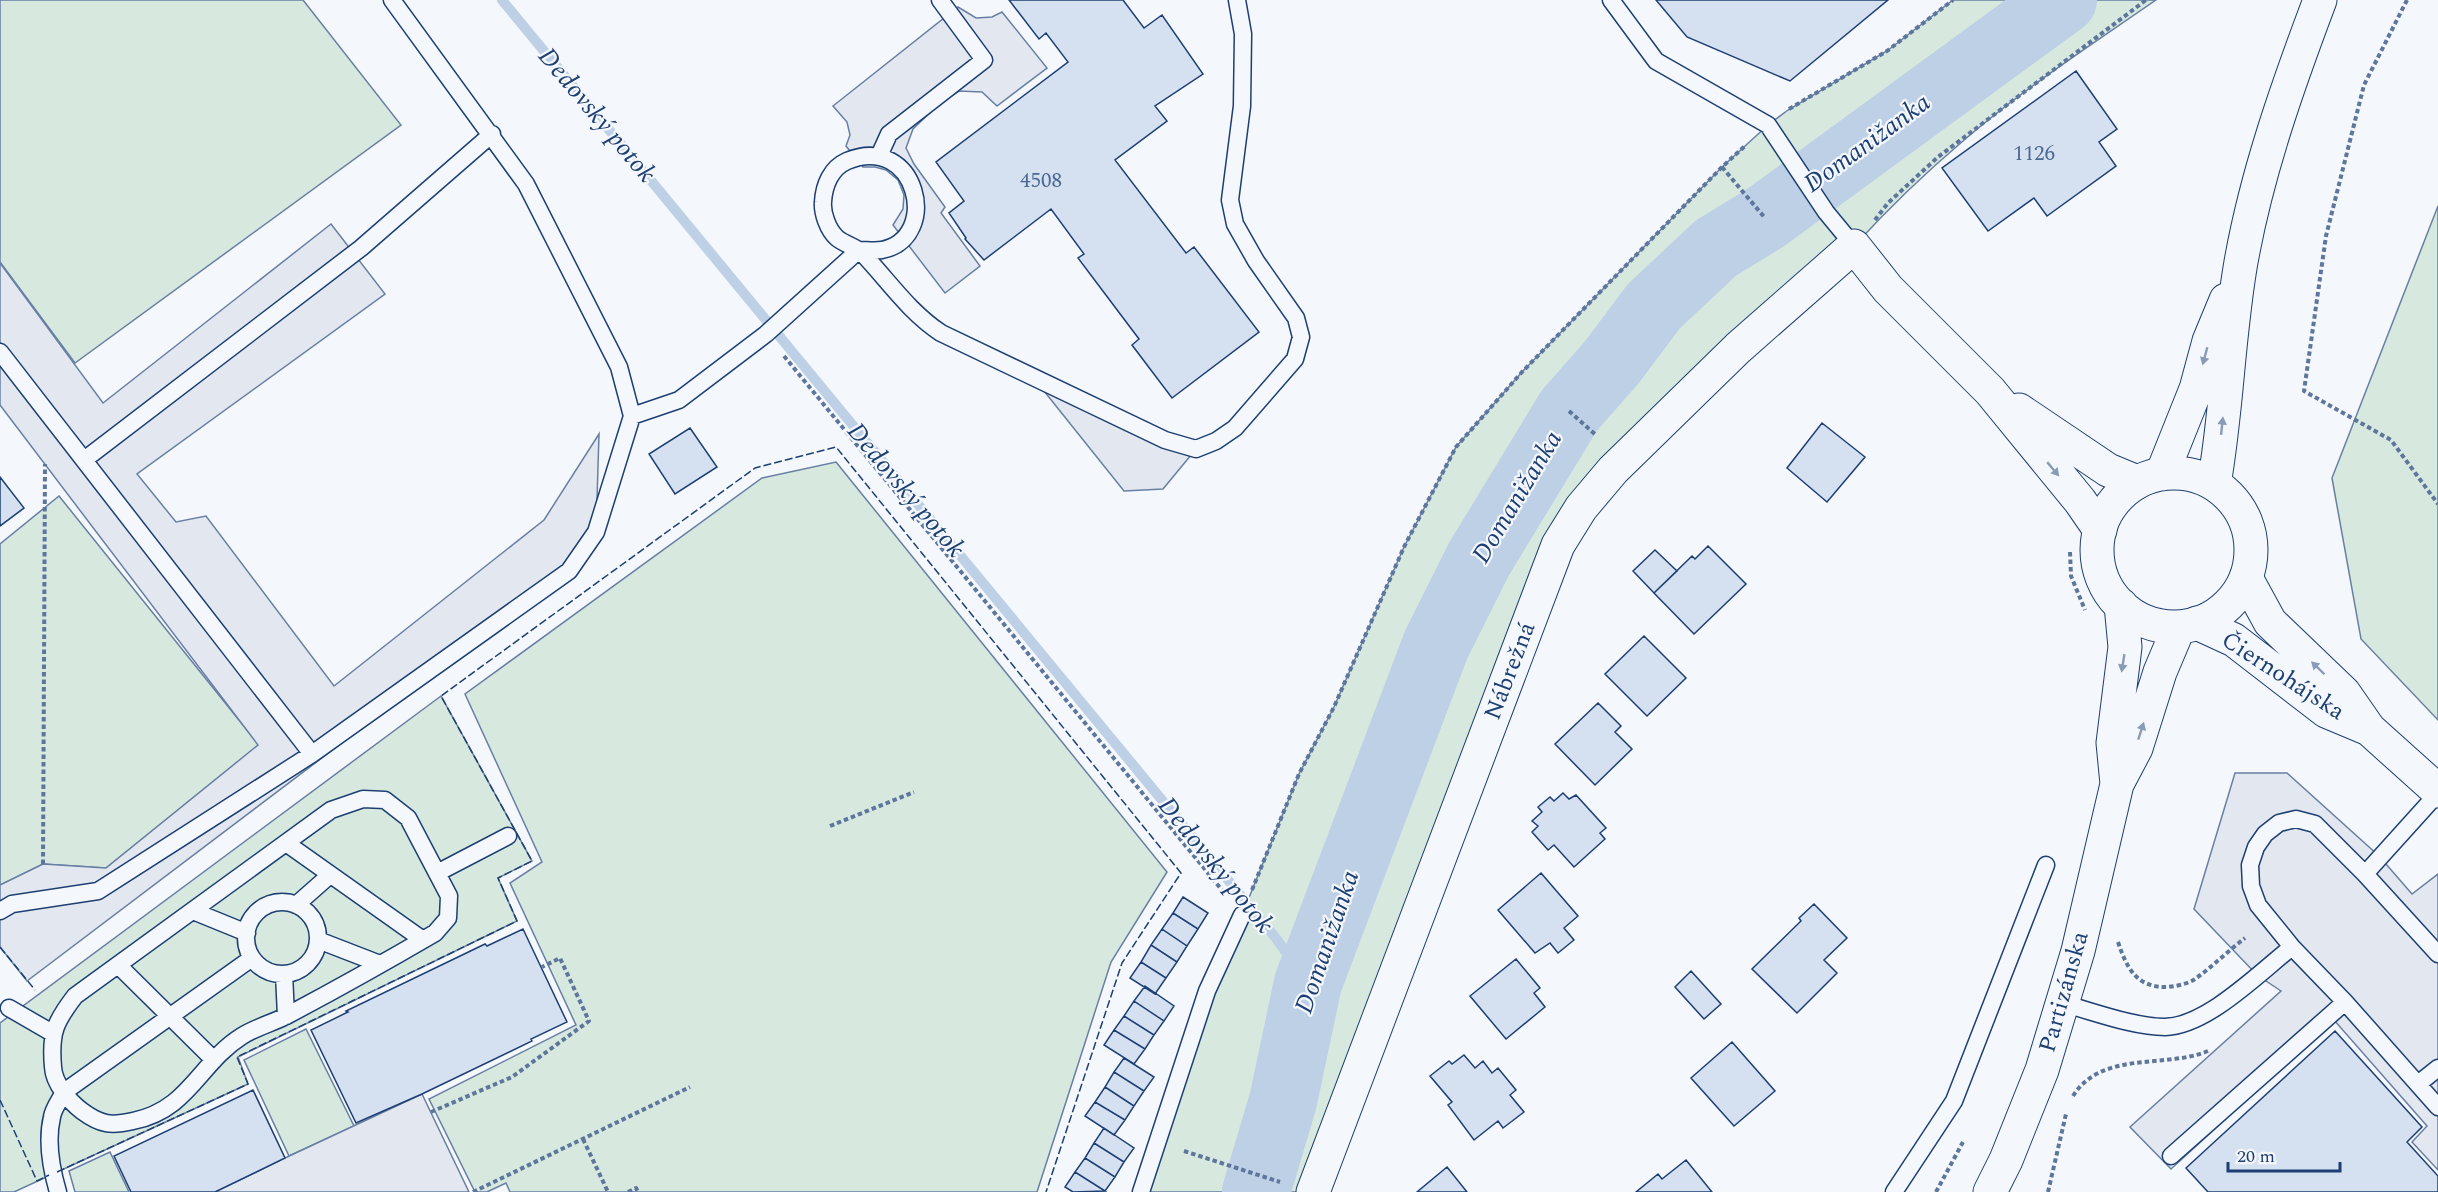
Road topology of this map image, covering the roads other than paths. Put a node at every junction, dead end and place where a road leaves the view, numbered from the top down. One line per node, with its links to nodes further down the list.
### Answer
1 (392, 0): 6 (lane)
2 (940, 0): 7 (lane)
3 (1237, 0): 9 (lane)
4 (1611, 0): 8 (lane)
5 (2320, 0): 10 (street)
6 (492, 134): 13 (lane); 14 (lane)
7 (879, 156): 9 (lane); 9 (lane)
8 (1854, 246): 12 (street); 56 (street, Nábrežná)
9 (859, 250): 13 (lane)
10 (2241, 262): 15 (street, one-way to 15); 16 (street, one-way to 10)
11 (0, 352): 14 (lane)
12 (1990, 391): 15 (street); 17 (street, one-way to 17)
13 (632, 416): 22 (lane)
14 (84, 460): 22 (lane)
15 (2150, 478): 16 (street); 17 (street)
16 (2214, 484): 18 (street)
17 (2100, 530): 19 (street)
18 (2246, 578): 20 (street); 21 (street, Čiernohájska, one-way to 18)
19 (2121, 605): 20 (street); 23 (street, Partizánska, one-way to 23)
20 (2188, 625): 21 (street, Čiernohájska); 23 (street, Partizánska, one-way to 20)
21 (2368, 729): 24 (street, Čiernohájska)
22 (312, 754): 32 (lane)
23 (2117, 784): 45 (street, Partizánska)
24 (2438, 792): 29 (lane)
25 (508, 836): 28 (lane)
26 (286, 843): 28 (lane); 30 (lane); 33 (lane)
27 (2046, 865): 59 (lane)
28 (437, 873): 37 (lane)
29 (2365, 874): 38 (lane); 39 (lane)
30 (330, 875): 31 (lane); 37 (lane)
31 (296, 905): 35 (lane); 36 (lane)
32 (0, 911)
33 (193, 911): 35 (lane); 42 (lane)
34 (1242, 915): 58 (lane)
35 (247, 933): 40 (lane)
36 (318, 940): 41 (lane); 43 (lane)
37 (423, 940): 41 (lane)
38 (2292, 947): 44 (lane); 45 (lane)
39 (2438, 954)
40 (252, 958): 43 (lane); 48 (lane)
41 (380, 964): 47 (lane)
42 (118, 965): 48 (lane); 49 (lane)
43 (284, 974): 47 (lane)
44 (2345, 1002): 52 (lane); 55 (lane)
45 (2061, 1003): 60 (street, Partizánska)
46 (9, 1008): 49 (lane)
47 (286, 1016): 50 (lane)
48 (170, 1017): 50 (lane); 53 (lane)
49 (54, 1034): 53 (lane)
50 (214, 1060): 53 (lane)
51 (2438, 1068): 52 (lane)
52 (2418, 1084): 54 (lane)
53 (64, 1092): 57 (lane)
54 (2438, 1107)
55 (2171, 1156)
56 (1301, 1188)
57 (58, 1192)
58 (1141, 1192)
59 (1894, 1192)
60 (1990, 1192)

